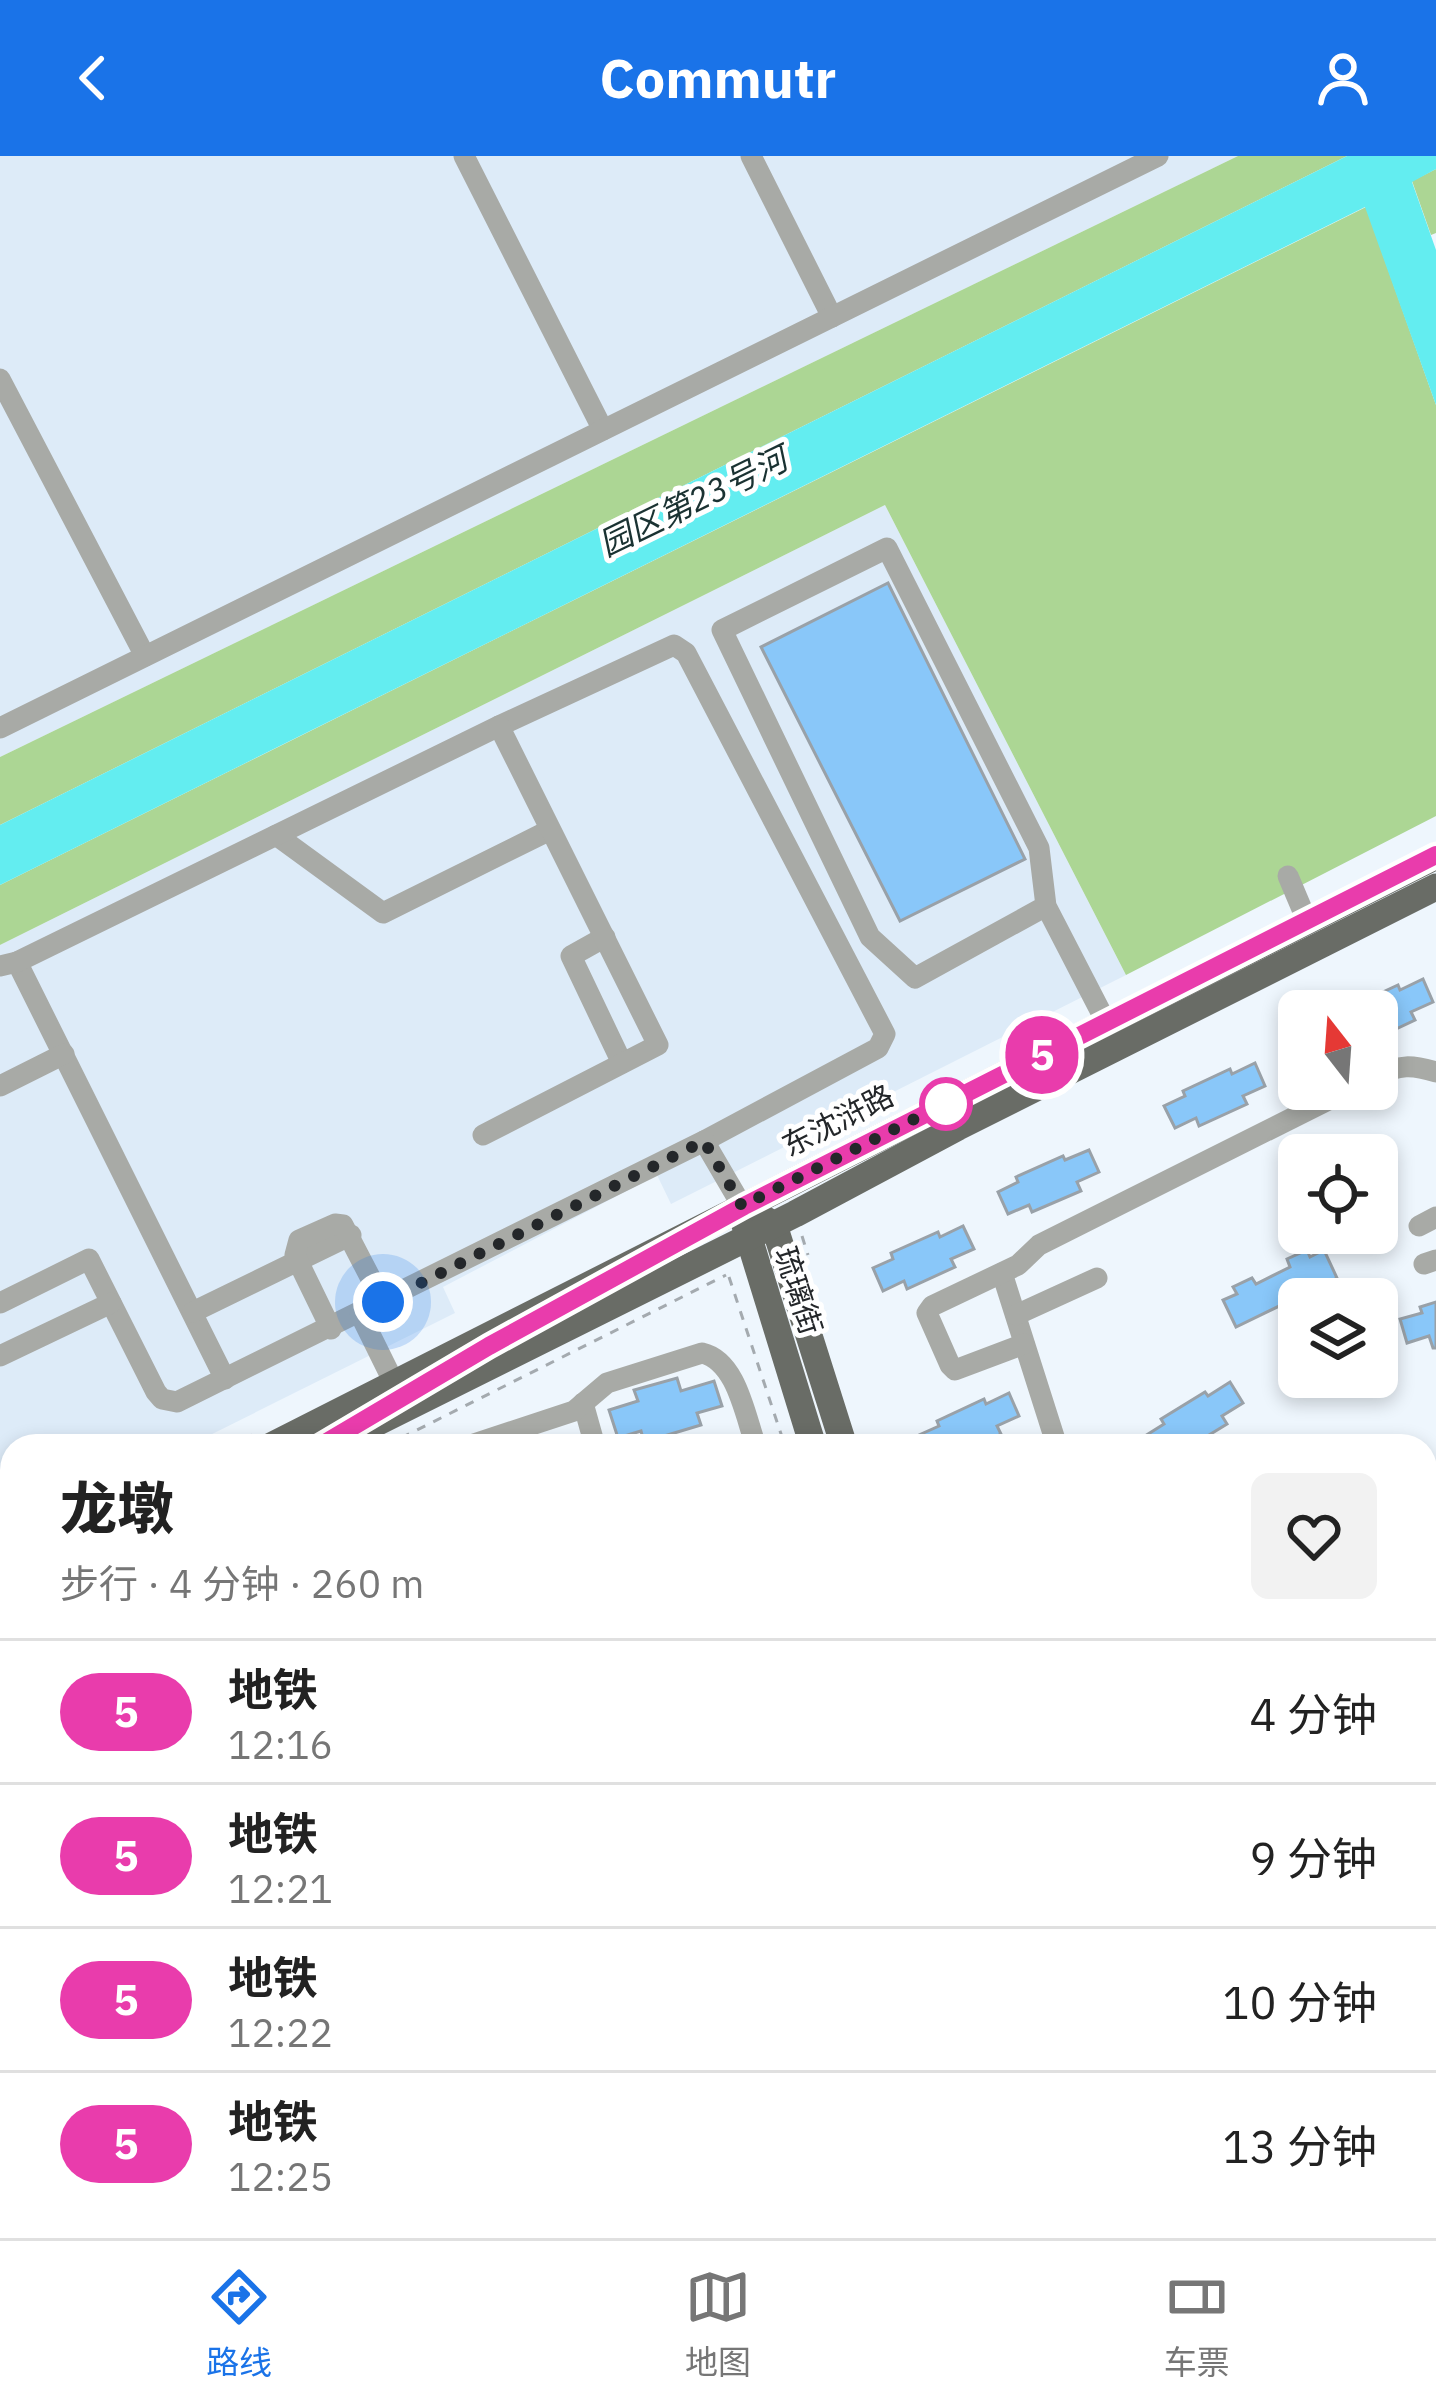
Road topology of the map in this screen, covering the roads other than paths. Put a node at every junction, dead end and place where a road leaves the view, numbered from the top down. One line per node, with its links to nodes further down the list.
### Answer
1 (464, 156): 6 (street)
2 (751, 156): 4 (street)
3 (1151, 158): 4 (street)
4 (832, 317): 6 (street)
5 (0, 379): 7 (street)
6 (603, 430): 7 (street)
7 (145, 656): 9 (street)
8 (499, 725): 10 (street); 11 (street); 27 (street)
9 (0, 728)
10 (550, 830): 11 (street); 17 (street)
11 (276, 835): 18 (street)
12 (1436, 856): 16 (main road, 东沈浒路)
13 (1288, 876): 16 (street)
14 (1436, 886): 29 (main road, 东沈浒路)
15 (1046, 906): 15 (street); 19 (street)
16 (1307, 921): 19 (main road, 东沈浒路)
17 (604, 938): 21 (street); 21 (street)
18 (9, 964): 20 (street)
19 (1106, 1022): 28 (main road, 东沈浒路)
20 (64, 1054): 24 (street); 37 (street)
21 (622, 1064): 26 (street)
22 (1398, 1067): 23 (street)
23 (1436, 1072)
24 (0, 1086)
25 (1308, 1110): 32 (street)
26 (483, 1135)
27 (704, 1141): 28 (street); 34 (street)
28 (742, 1206): 29 (main road, 琉璃街); 30 (main road, 琉璃街); 44 (main road, 东沈浒路)
29 (774, 1225): 30 (main road, 东沈浒路); 52 (main road, 琉璃街)
30 (747, 1238): 44 (main road, 东沈浒路); 51 (main road, 琉璃街)
31 (298, 1262): 34 (street); 37 (street); 40 (street)
32 (1002, 1273): 39 (street); 41 (street)
33 (1097, 1278): 39 (street)
34 (383, 1302): 38 (street)
35 (0, 1303): 36 (street)
36 (111, 1303): 42 (street); 43 (street)
37 (193, 1312): 43 (street)
38 (360, 1314): 40 (street); 44 (street)
39 (1016, 1315): 41 (street)
40 (331, 1329): 43 (street)
41 (1024, 1344): 53 (street)
42 (0, 1356)
43 (225, 1378)
44 (400, 1395): 46 (main road, 东沈浒路); 47 (main road, 东沈浒路)
45 (583, 1403): 48 (street); 49 (street); 50 (street)
46 (301, 1434)
47 (346, 1434)
48 (505, 1434)
49 (592, 1434)
50 (752, 1434)
51 (809, 1434)
52 (840, 1434)
53 (1053, 1434)

